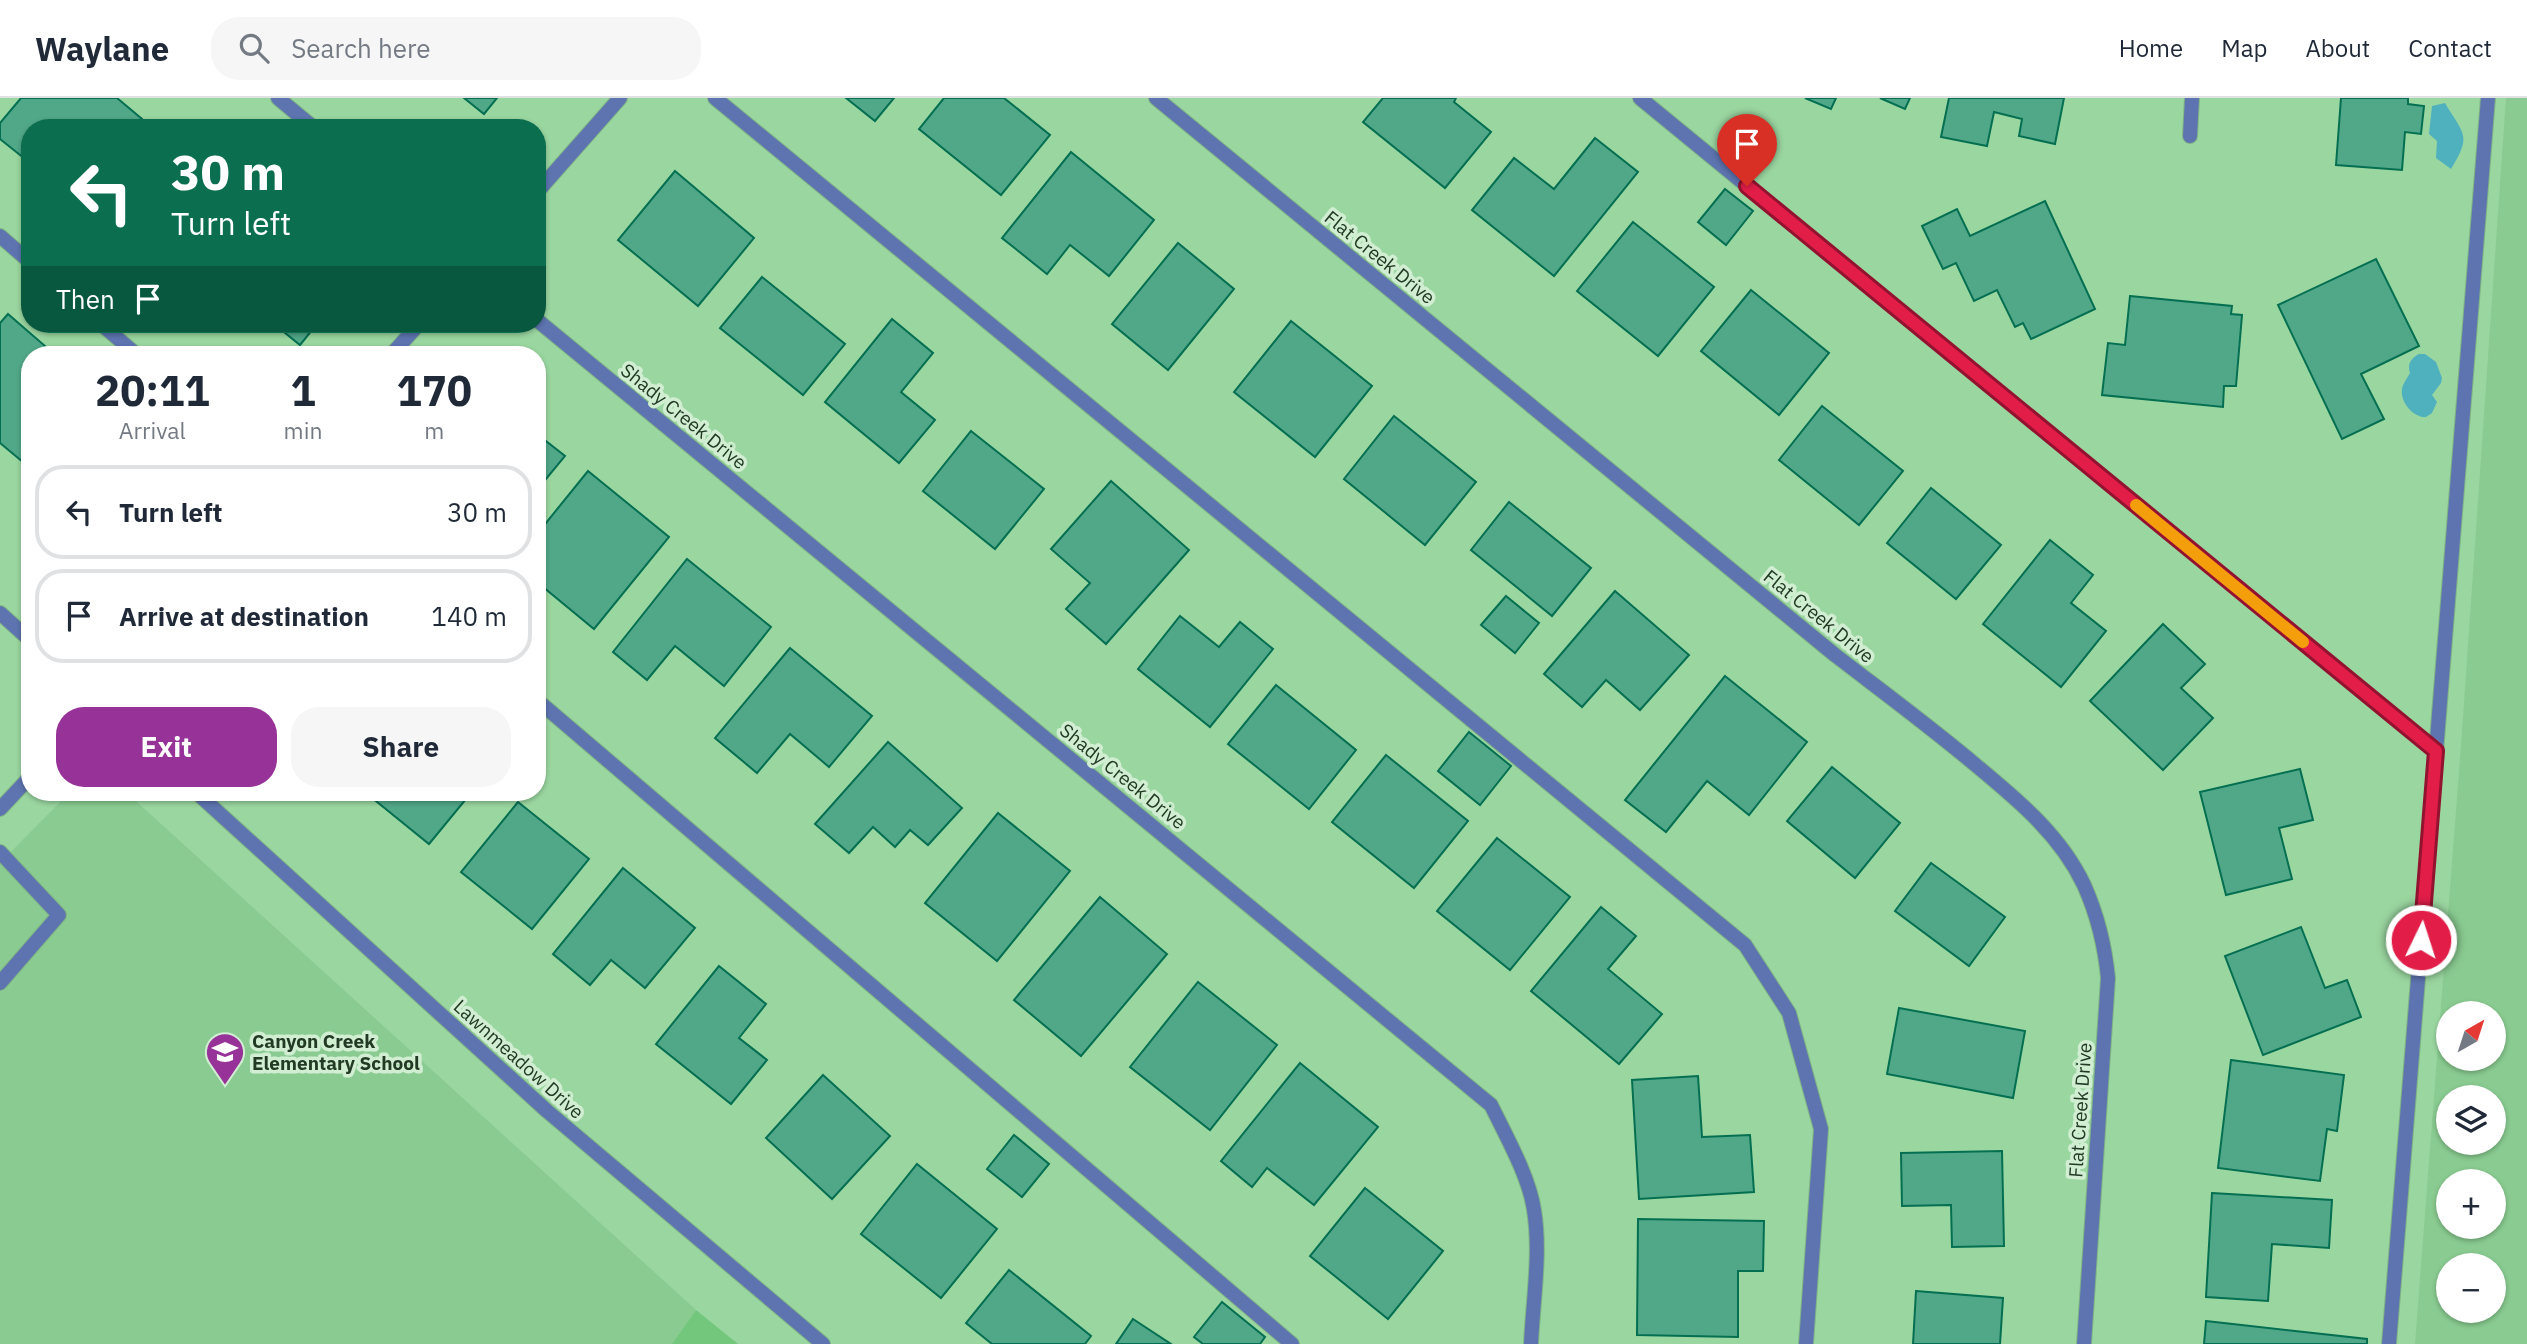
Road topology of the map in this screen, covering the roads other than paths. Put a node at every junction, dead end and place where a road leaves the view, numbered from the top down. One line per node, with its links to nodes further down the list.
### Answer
1 (278, 98): 8 (street)
2 (620, 98): 10 (street)
3 (715, 98): 30 (street)
4 (1156, 98): 31 (street, Flat Creek Drive)
5 (1640, 98): 21 (street)
6 (2192, 98): 9 (street)
7 (2488, 98): 21 (street)
8 (303, 119)
9 (2190, 136)
10 (546, 182)
11 (0, 236): 12 (street)
12 (21, 254)
13 (546, 327): 29 (street, Shady Creek Drive)
14 (111, 333): 16 (street)
15 (411, 333): 17 (street)
16 (127, 346)
17 (399, 346)
18 (0, 613): 19 (street)
19 (21, 632)
20 (546, 708): 28 (street)
21 (2436, 751): 32 (street)
22 (21, 786): 24 (street)
23 (206, 801): 27 (street, Lawnmeadow Drive)
24 (0, 808)
25 (0, 852): 26 (street)
26 (0, 984)
27 (823, 1344)
28 (1292, 1344)
29 (1531, 1344)
30 (1806, 1344)
31 (2084, 1344)
32 (2389, 1344)

